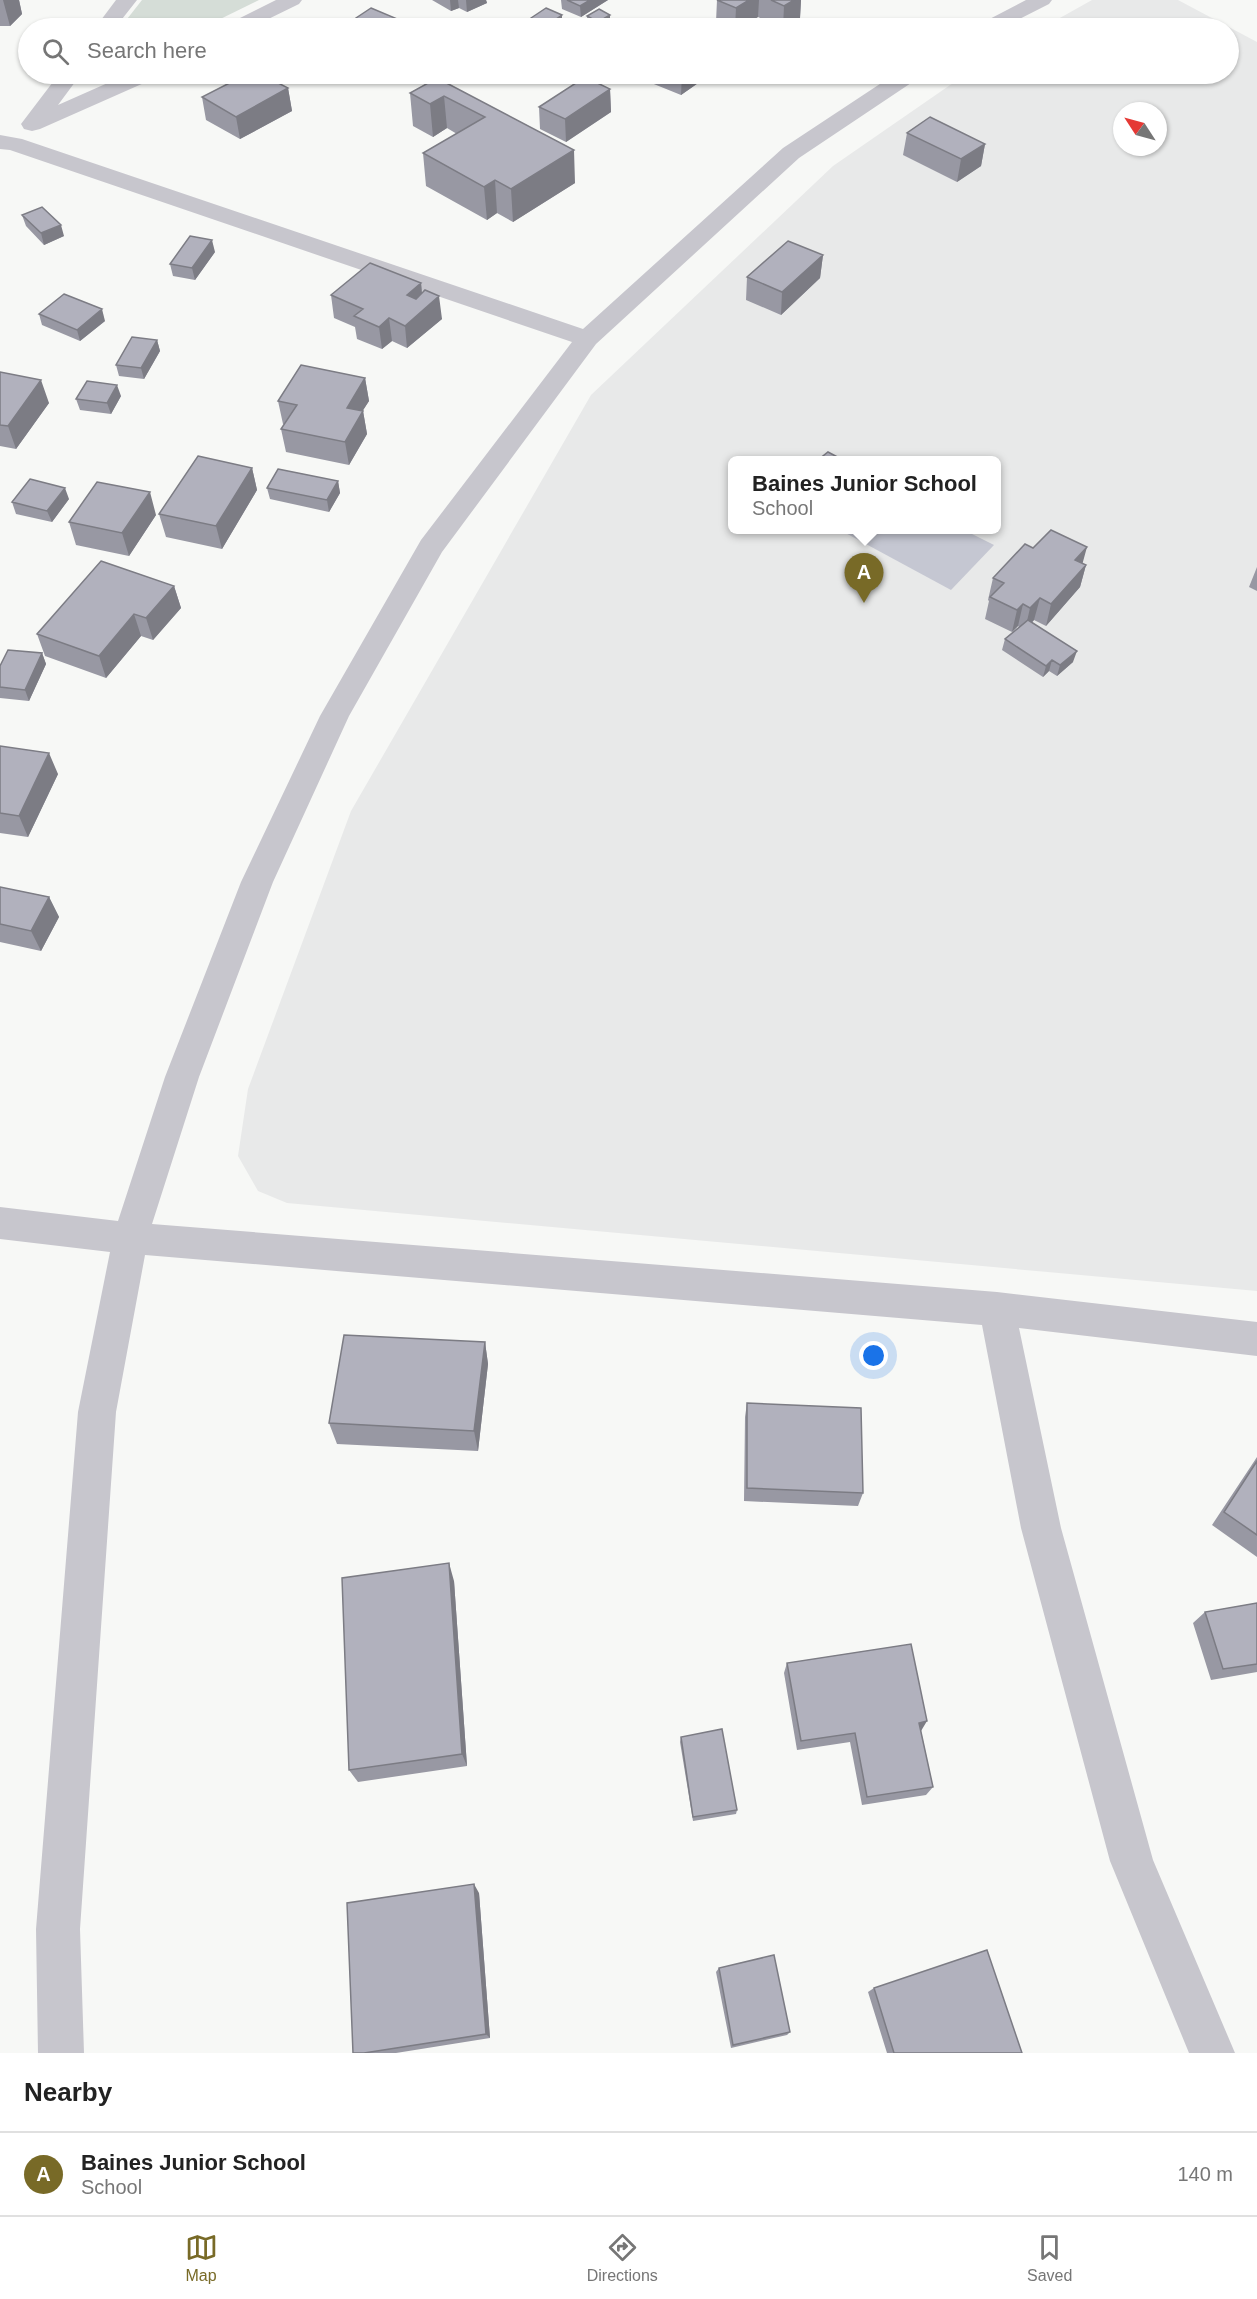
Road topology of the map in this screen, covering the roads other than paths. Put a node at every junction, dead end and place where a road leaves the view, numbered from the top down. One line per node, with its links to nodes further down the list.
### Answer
1 (127, 0): 4 (street)
2 (292, 0): 5 (street)
3 (1042, 0): 6 (street)
4 (113, 18)
5 (256, 18)
6 (1007, 18)
7 (62, 84): 10 (street)
8 (122, 84): 10 (street)
9 (894, 84): 12 (street)
10 (32, 124): 11 (street)
11 (5, 149): 12 (street)
12 (587, 339): 14 (street)
13 (0, 1223): 14 (street)
14 (130, 1238): 15 (street); 17 (street)
15 (997, 1309): 16 (street); 18 (street)
16 (1257, 1339)
17 (61, 2053)
18 (1212, 2053)

